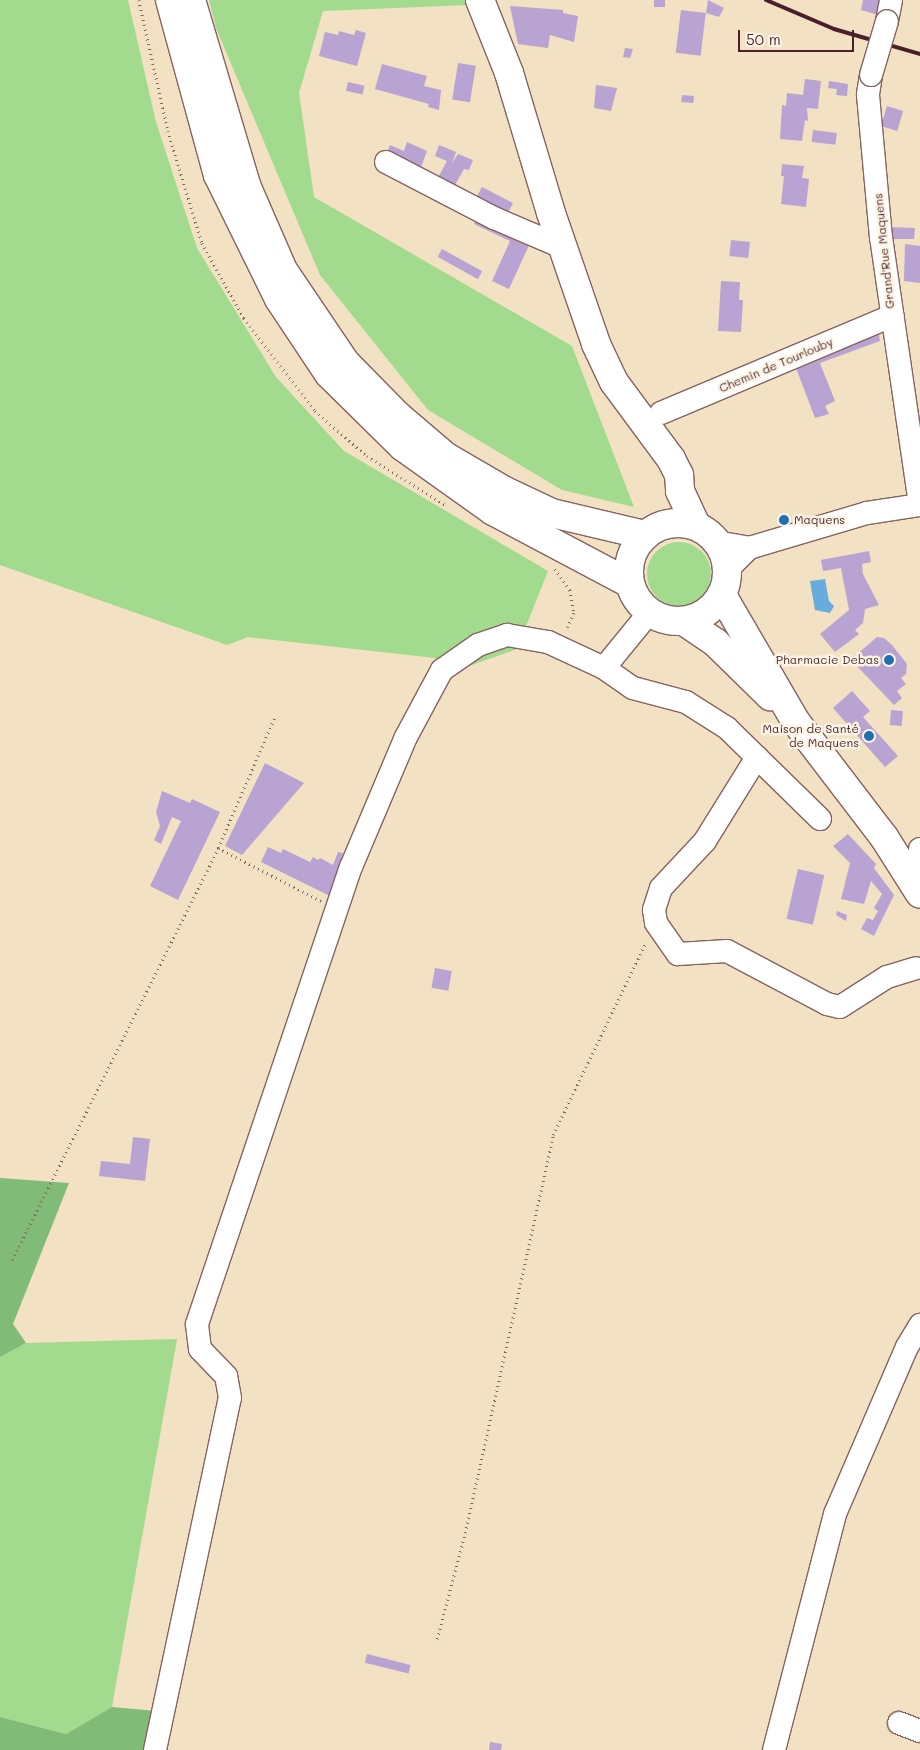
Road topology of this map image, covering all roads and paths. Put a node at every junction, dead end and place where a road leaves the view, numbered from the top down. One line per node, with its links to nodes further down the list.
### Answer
1 (170, 0): 15 (main road)
2 (191, 0): 11 (main road)
3 (480, 0): 6 (main road)
4 (889, 11): 7 (street, Grand'Rue Maquens, bridge)
5 (386, 162): 6 (street)
6 (562, 247): 9 (main road)
7 (892, 316): 8 (street, Chemin de Tourlouby); 10 (street, Grand'Rue Maquens)
8 (661, 413)
9 (680, 491): 11 (main road); 12 (main road)
10 (920, 504): 13 (street)
11 (652, 530): 12 (main road); 15 (main road)
12 (706, 534): 13 (street); 14 (main road)
13 (749, 548): 14 (street)
14 (724, 583): 17 (main road); 20 (main road)
15 (630, 584): 16 (main road)
16 (649, 613): 17 (main road); 18 (street)
17 (685, 622): 20 (main road)
18 (604, 668): 21 (street); 26 (street)
19 (275, 716): 23 (path)
20 (796, 722): 25 (main road)
21 (757, 758): 22 (street); 27 (street)
22 (820, 819)
23 (218, 848): 26 (path); 29 (path)
24 (920, 849): 25 (street)
25 (920, 894)
26 (337, 909): 34 (street)
27 (656, 923): 28 (street); 31 (path)
28 (916, 968)
29 (12, 1260)
30 (920, 1325): 35 (street)
31 (437, 1639)
32 (899, 1723): 33 (street)
33 (920, 1731)
34 (155, 1750)
35 (774, 1750)

